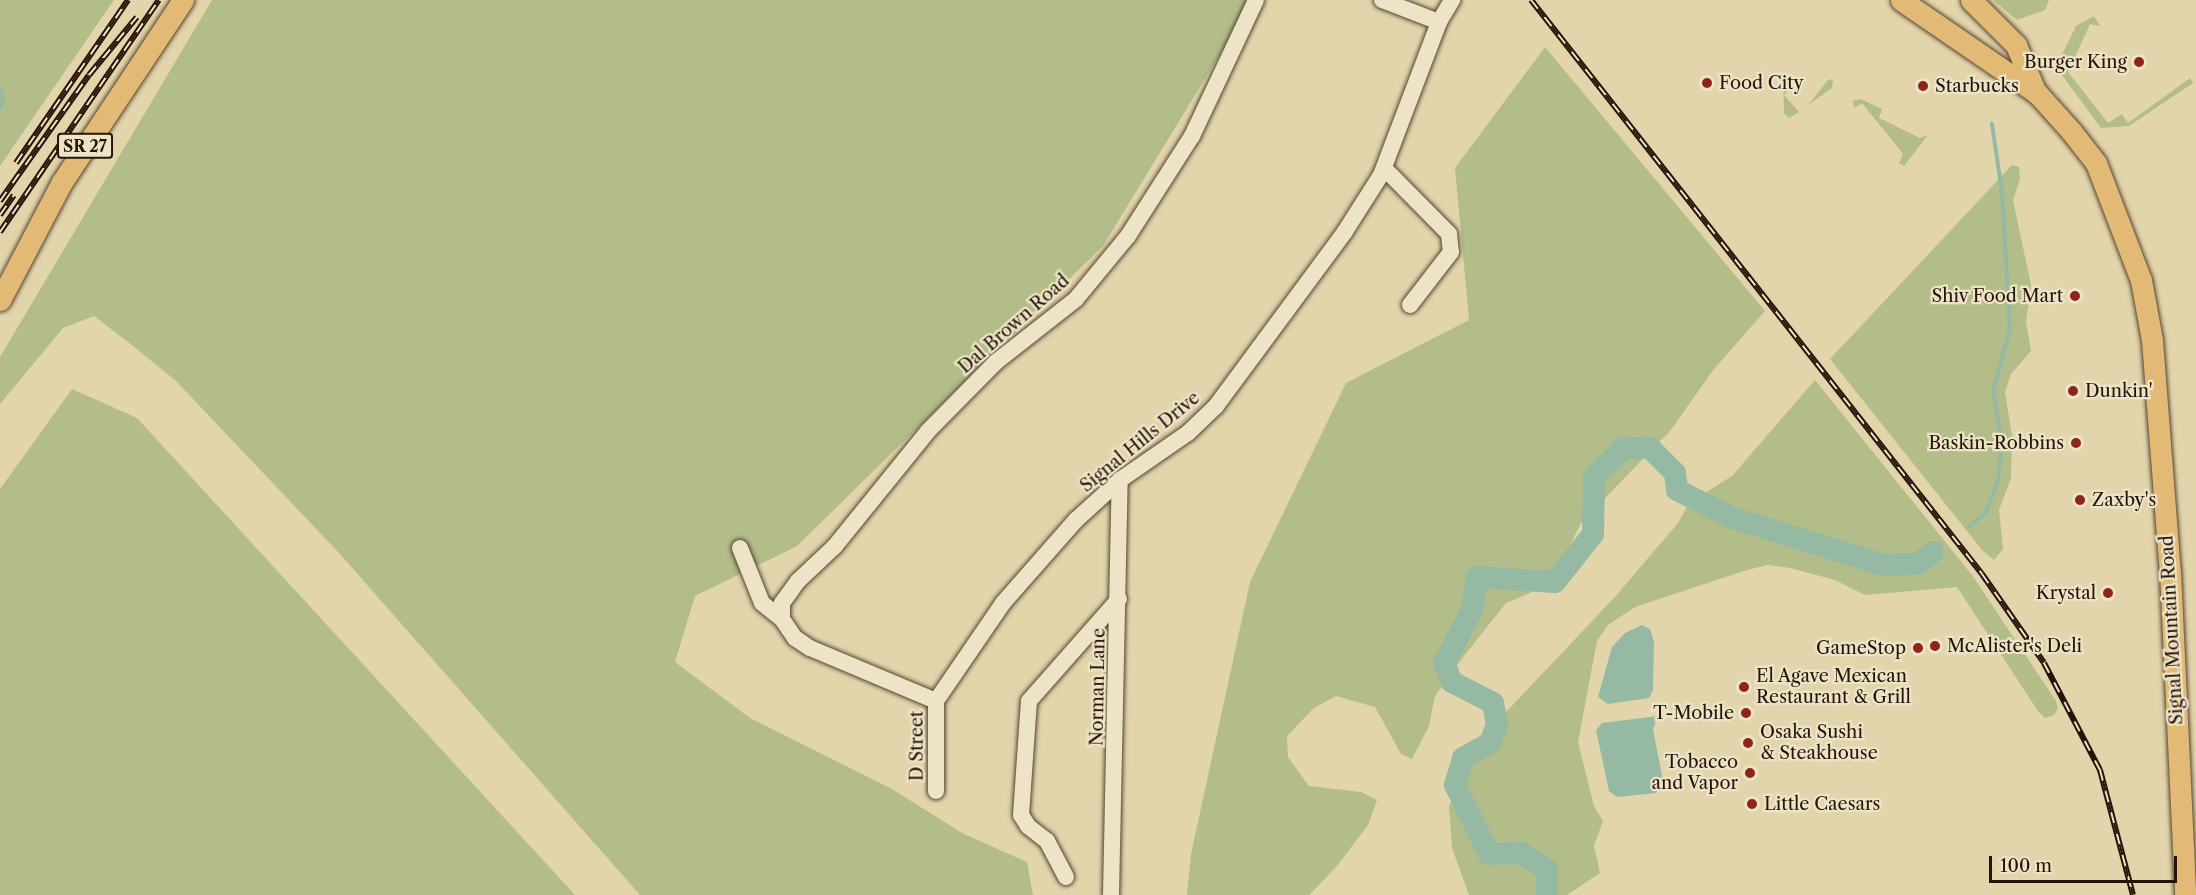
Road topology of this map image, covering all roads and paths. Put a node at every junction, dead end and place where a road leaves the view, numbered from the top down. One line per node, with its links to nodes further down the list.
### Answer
1 (183, 0): 10 (main road, SR 27)
2 (1256, 0): 15 (street, Dal Brown Road)
3 (1382, 0): 7 (street)
4 (1452, 0): 7 (street, Signal Hills Drive)
5 (1901, 0): 8 (main road, Signal Mountain Road)
6 (1971, 0): 8 (main road)
7 (1439, 22): 9 (street, Signal Hills Drive)
8 (2037, 93): 20 (main road, Signal Mountain Road)
9 (1384, 168): 11 (street); 12 (street, Signal Hills Drive)
10 (0, 300)
11 (1410, 305)
12 (1120, 480): 14 (street, Norman Lane); 16 (street, Signal Hills Drive)
13 (740, 548): 15 (street)
14 (1119, 600): 18 (street); 19 (street, Norman Lane)
15 (783, 619): 16 (street)
16 (936, 701): 17 (street, D Street)
17 (936, 791)
18 (1066, 877)
19 (1111, 895)
20 (2185, 895)

